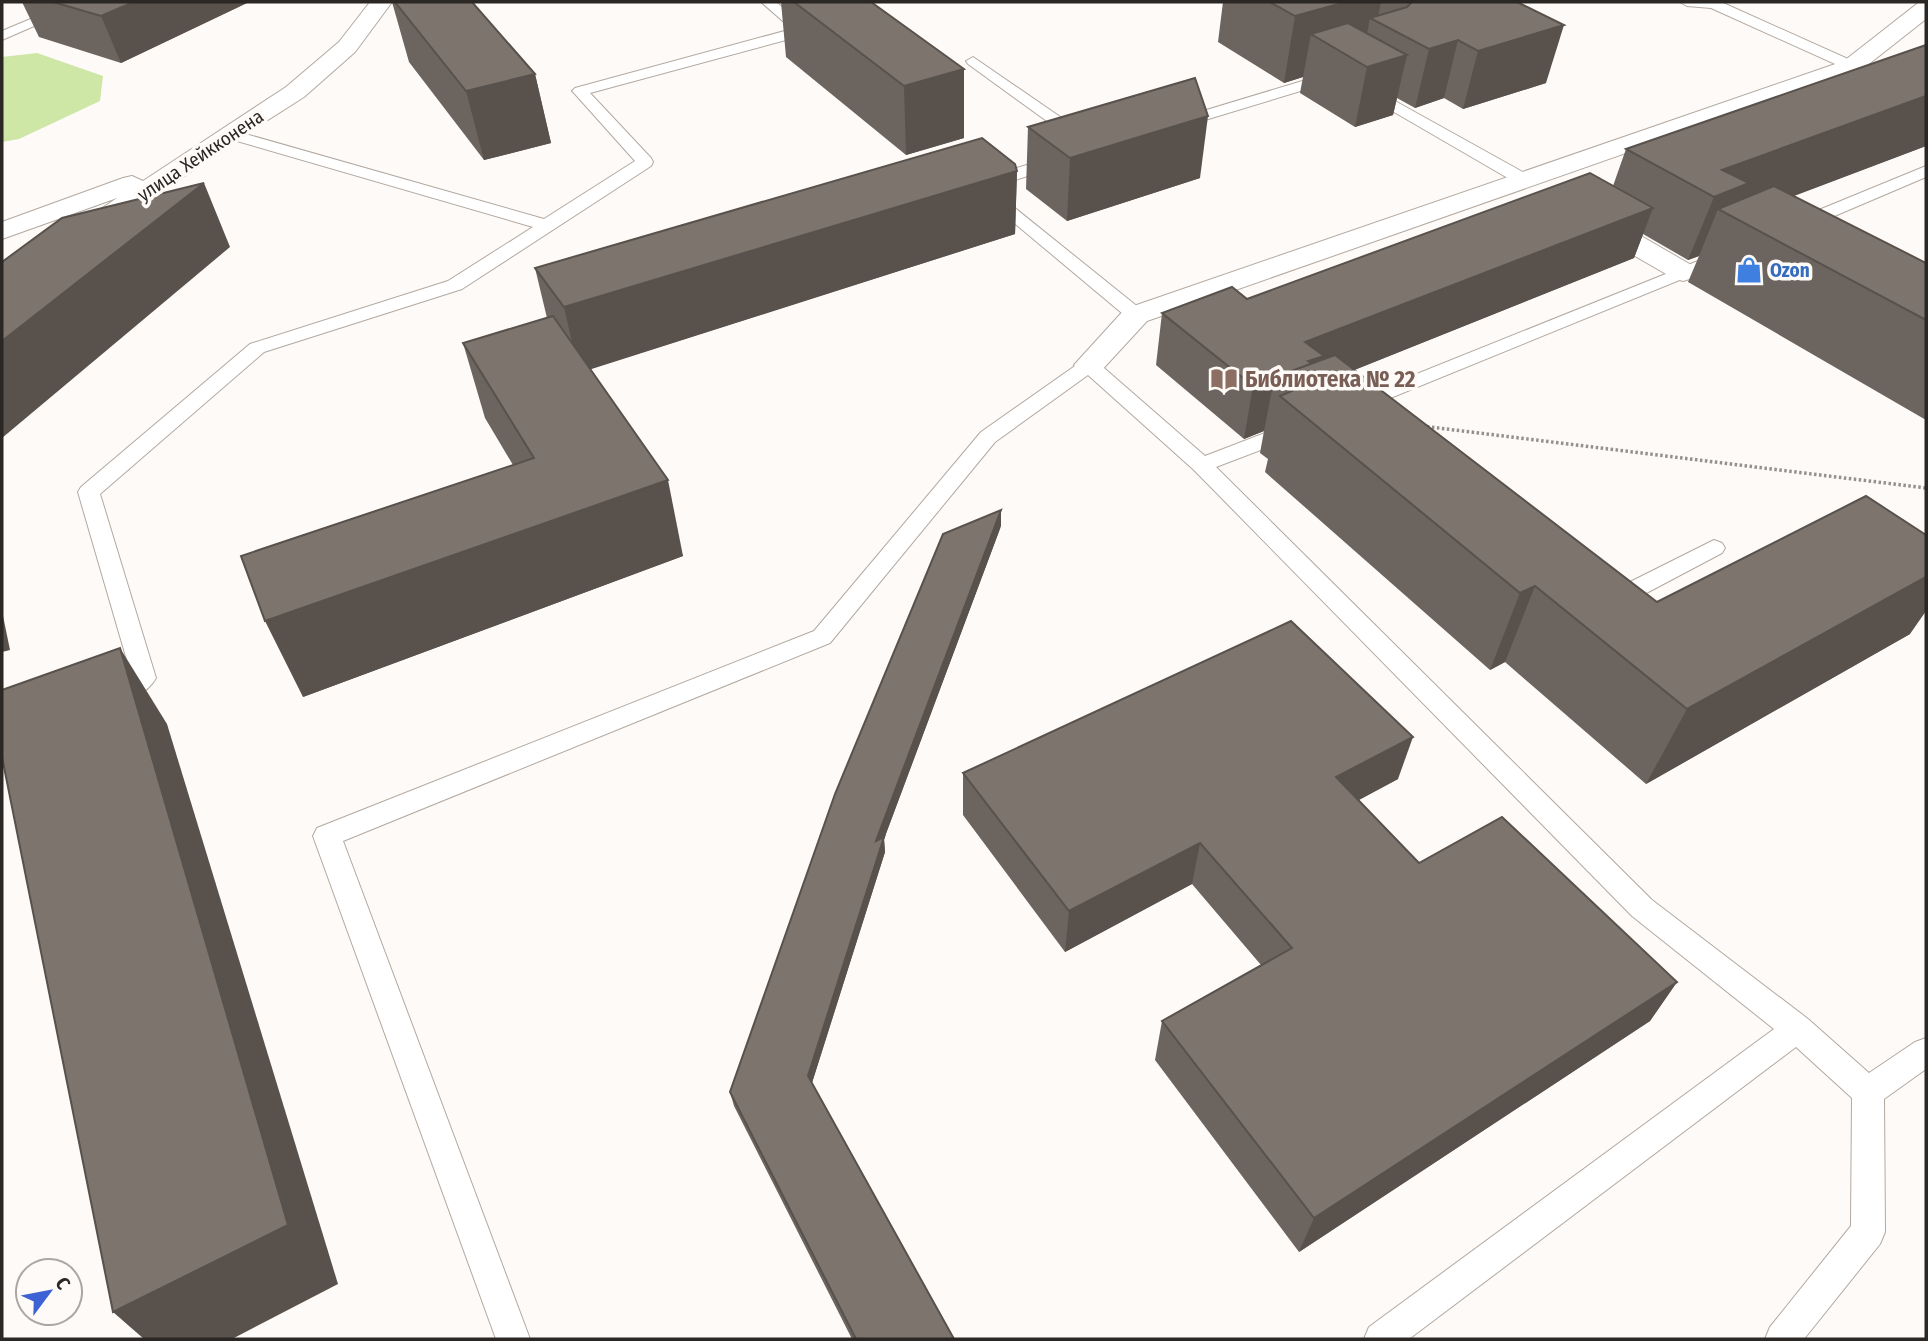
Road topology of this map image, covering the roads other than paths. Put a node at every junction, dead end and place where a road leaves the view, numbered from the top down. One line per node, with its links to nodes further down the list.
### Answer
1 (82, 2): 6 (lane)
2 (381, 2): 11 (street, улица Хейкконена)
3 (768, 2): 15 (lane)
4 (1687, 2): 8 (lane)
5 (1926, 8): 8 (street)
6 (2, 36)
7 (973, 61): 21 (lane)
8 (1852, 66): 9 (lane); 14 (street)
9 (1926, 100)
10 (1159, 130): 14 (lane)
11 (229, 134): 12 (street, улица Хейкконена); 15 (lane)
12 (180, 167): 16 (street); 20 (street, улица Хейкконена)
13 (1926, 171): 17 (lane)
14 (1524, 180): 19 (street); 21 (street)
15 (545, 225): 28 (lane)
16 (2, 231)
17 (1777, 234)
18 (1718, 258): 19 (lane)
19 (1682, 272): 23 (lane)
20 (2, 290)
21 (1136, 315): 22 (street)
22 (1089, 365): 25 (lane); 32 (lane)
23 (1345, 423)
24 (1310, 424): 25 (lane)
25 (1202, 465): 29 (lane)
26 (1714, 548): 27 (lane)
27 (1585, 615)
28 (97, 706)
29 (1797, 1029): 31 (lane); 33 (lane)
30 (1926, 1052): 31 (lane)
31 (1868, 1092): 34 (lane)
32 (513, 1339)
33 (1381, 1339)
34 (1782, 1339)

